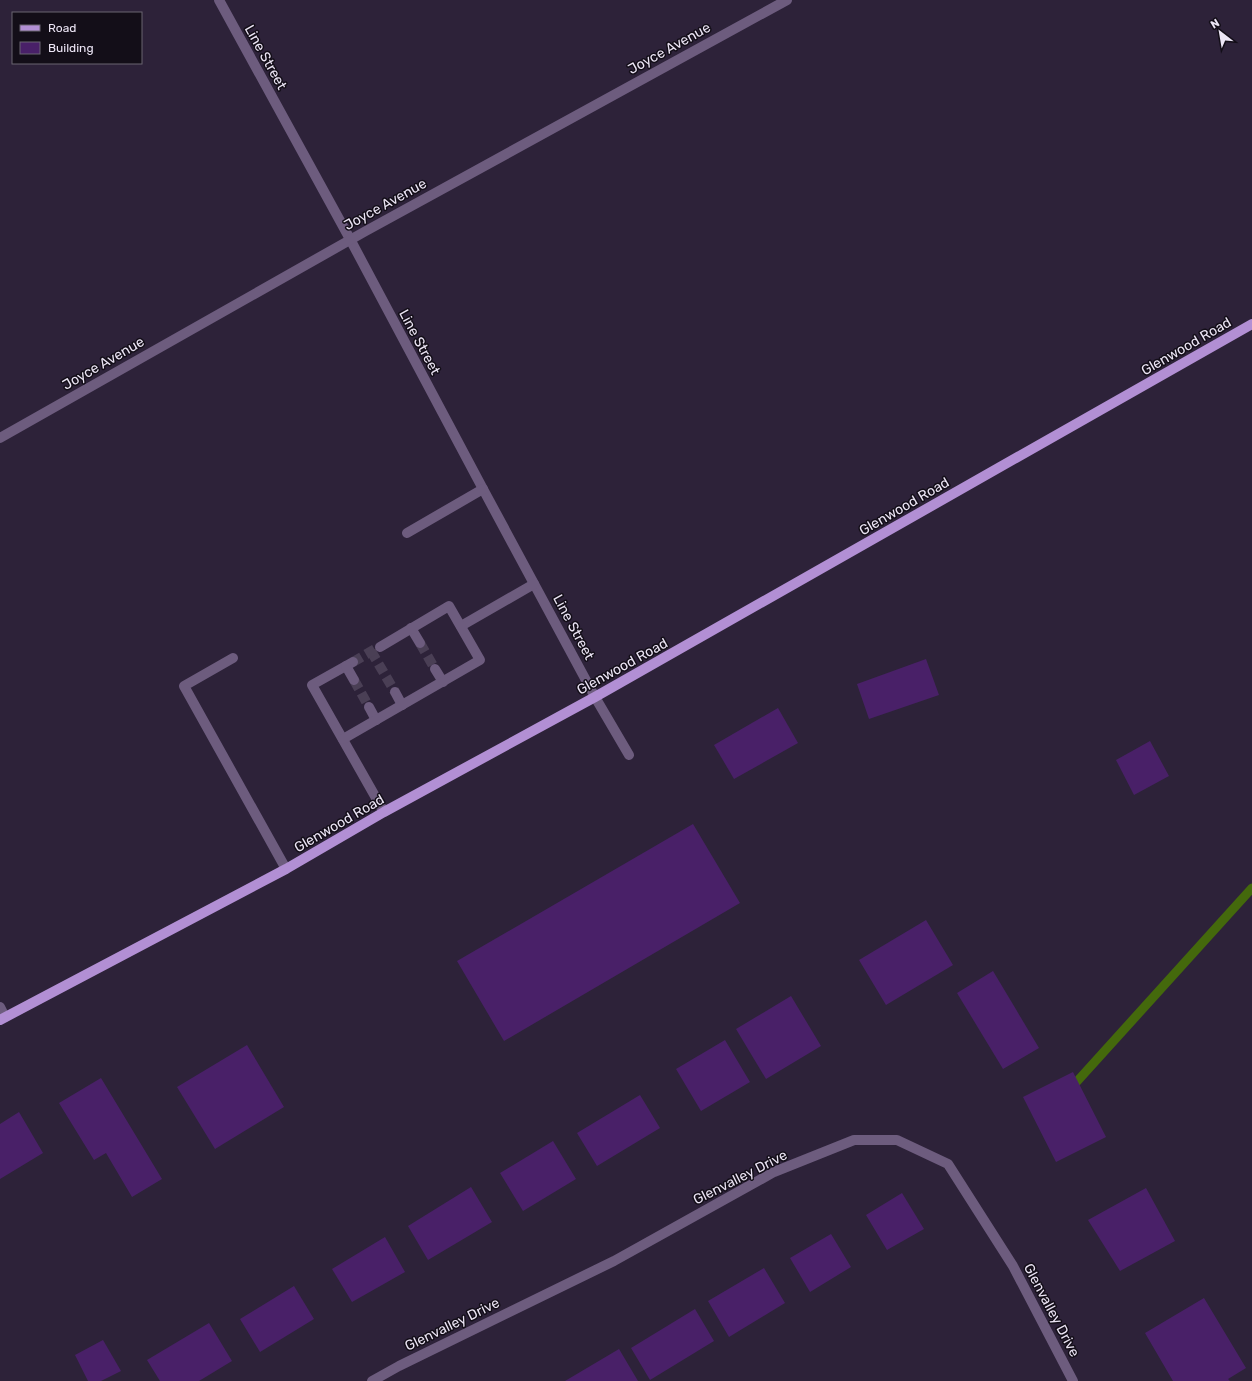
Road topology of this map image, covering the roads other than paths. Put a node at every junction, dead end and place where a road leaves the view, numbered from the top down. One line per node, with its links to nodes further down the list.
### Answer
1 (219, 0): 3 (street, Line Street)
2 (787, 0): 3 (street, Joyce Avenue)
3 (350, 239): 5 (street, Joyce Avenue); 6 (street, Line Street)
4 (1252, 324): 18 (main road, Glenwood Road)
5 (0, 438)
6 (482, 489): 7 (street); 8 (street, Line Street)
7 (408, 533)
8 (534, 584): 9 (street); 18 (street, Line Street)
9 (460, 626): 10 (street); 16 (street)
10 (411, 628): 11 (street); 12 (street)
11 (420, 643)
12 (380, 647)
13 (233, 658): 25 (street)
14 (435, 669): 16 (street)
15 (354, 680): 22 (street)
16 (443, 682): 19 (street)
17 (395, 692): 19 (street)
18 (595, 697): 23 (street, Line Street); 24 (main road, Glenwood Road)
19 (402, 704): 21 (street)
20 (369, 707): 21 (street)
21 (376, 720): 22 (street)
22 (343, 739): 24 (street)
23 (629, 755)
24 (384, 812): 25 (main road, Glenwood Road)
25 (286, 869): 27 (main road, Glenwood Road)
26 (0, 1007): 27 (street)
27 (3, 1019)
28 (372, 1381): 29 (street, Glenvalley Drive)
29 (1073, 1381)

